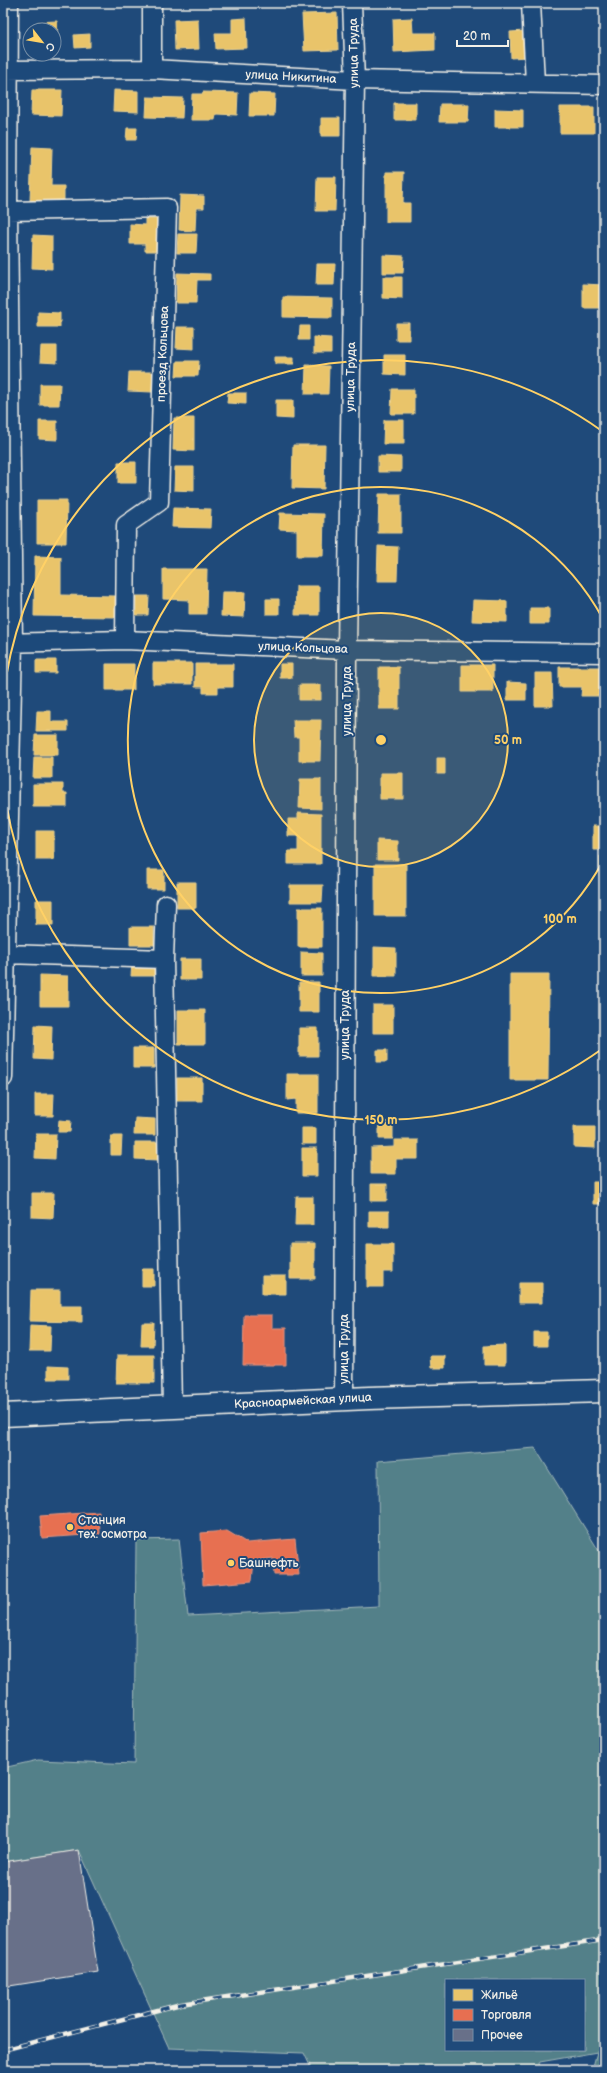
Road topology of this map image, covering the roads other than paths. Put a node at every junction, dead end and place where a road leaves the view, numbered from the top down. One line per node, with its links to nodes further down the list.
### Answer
1 (9, 3): 6 (street)
2 (152, 3): 5 (street)
3 (352, 3): 7 (street, улица Труда)
4 (531, 3): 8 (street)
5 (152, 69): 6 (street, улица Никитина); 7 (street, улица Никитина)
6 (6, 70): 10 (street)
7 (355, 80): 8 (street, улица Никитина); 13 (street, улица Труда)
8 (535, 83): 9 (street, улица Никитина)
9 (604, 85)
10 (8, 211): 11 (street, проезд Кольцова); 12 (street)
11 (125, 640): 12 (street, улица Кольцова); 13 (street, улица Кольцова)
12 (8, 643): 16 (street)
13 (347, 650): 14 (street, улица Кольцова); 20 (street, улица Труда)
14 (604, 653)
15 (166, 904): 17 (street)
16 (6, 954): 17 (street); 18 (street)
17 (164, 959): 21 (street)
18 (3, 1078)
19 (604, 1391): 20 (main road, Красноармейская улица)
20 (344, 1399): 21 (main road, Красноармейская улица)
21 (172, 1407): 22 (main road, Красноармейская улица)
22 (3, 1415)

